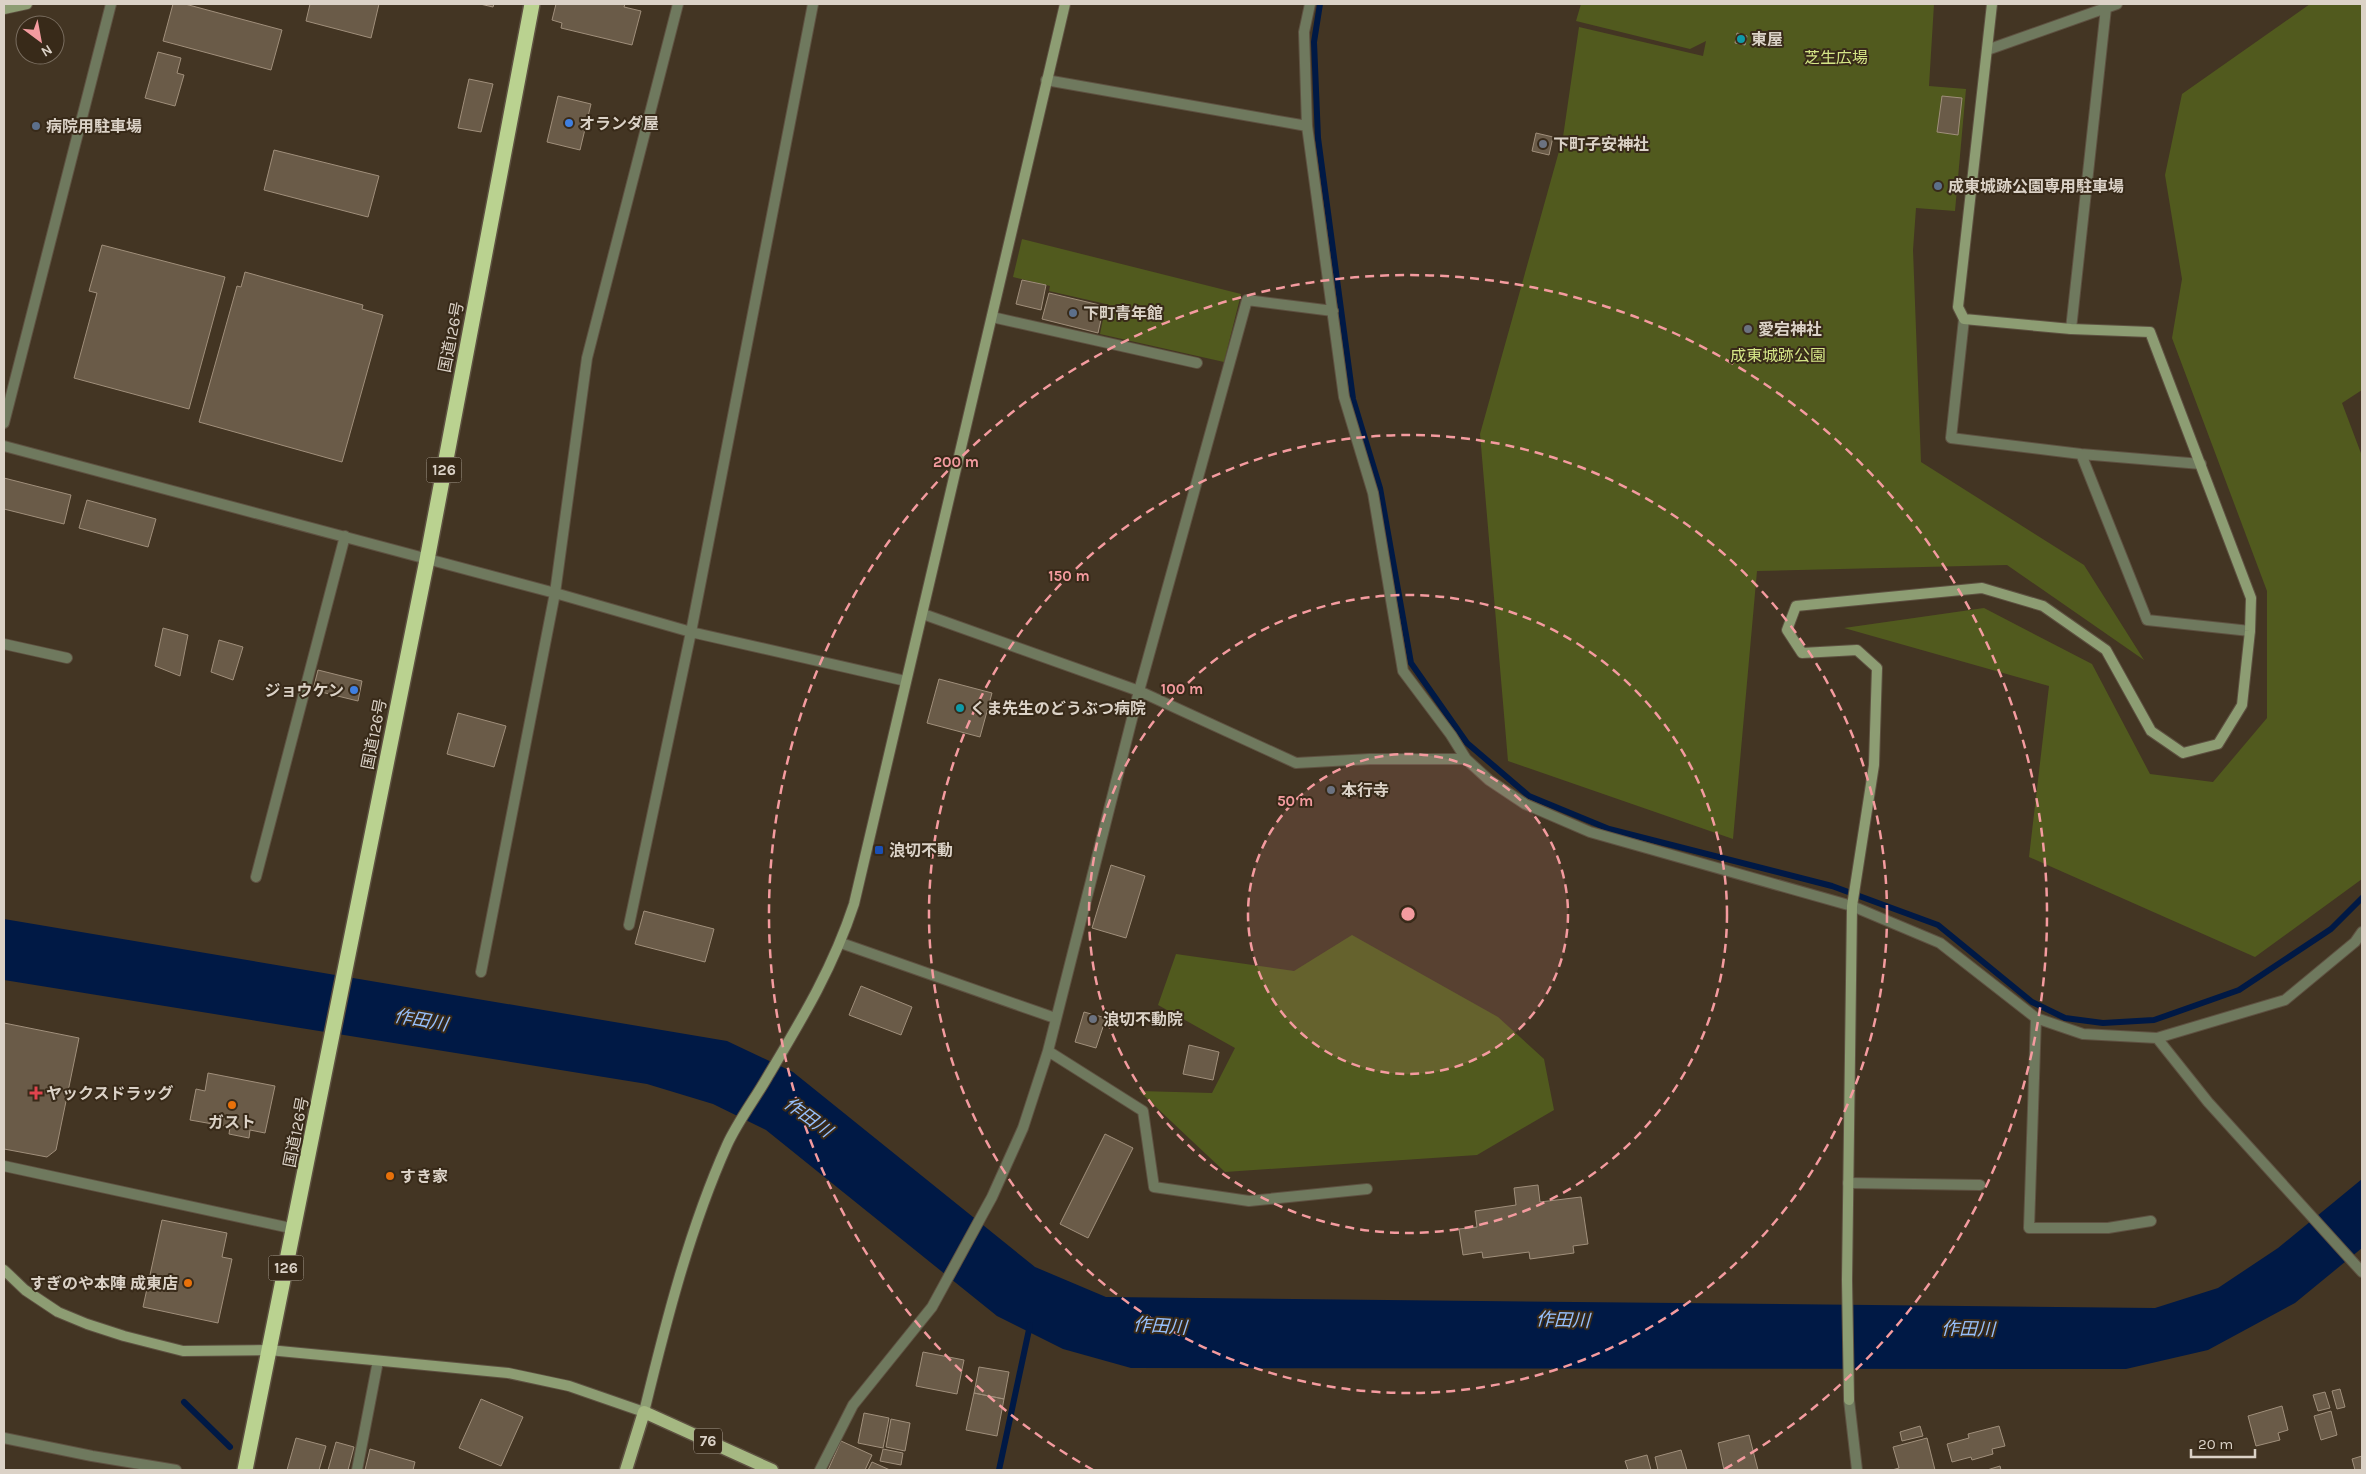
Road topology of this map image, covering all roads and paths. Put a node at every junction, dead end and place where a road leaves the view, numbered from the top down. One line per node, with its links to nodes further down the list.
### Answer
1 (27, 4): 10 (street)
2 (111, 4): 20 (street)
3 (532, 4): 25 (highway, 国道126号 / 126)
4 (678, 4): 26 (street)
5 (813, 4): 29 (street)
6 (1065, 4): 13 (street)
7 (1310, 4): 14 (street)
8 (1992, 4): 12 (street)
9 (2117, 4): 11 (street)
10 (4, 8)
11 (2106, 8): 12 (street); 18 (street)
12 (1987, 50): 17 (street)
13 (1046, 80): 14 (street); 16 (street)
14 (1307, 126): 15 (street)
15 (1333, 311): 33 (street); 34 (street)
16 (992, 317): 19 (street); 27 (street)
17 (1964, 319): 18 (street); 22 (street)
18 (2071, 329): 23 (street)
19 (1198, 363)
20 (4, 423)
21 (4, 446): 24 (street)
22 (2081, 454): 23 (street); 28 (street)
23 (2202, 464): 28 (street)
24 (345, 536): 25 (street); 35 (street)
25 (427, 560): 26 (street); 50 (highway, 国道126号 / 126)
26 (555, 593): 29 (street); 40 (street)
27 (923, 614): 32 (street); 33 (street)
28 (2250, 631): 36 (street)
29 (691, 632): 32 (street); 37 (street)
30 (4, 644): 31 (street)
31 (67, 658)
32 (906, 682): 39 (street)
33 (1139, 691): 34 (street); 41 (street)
34 (1466, 759): 36 (street)
35 (256, 877)
36 (1852, 903): 42 (street); 46 (street)
37 (629, 925)
38 (2362, 932): 43 (street)
39 (841, 943): 41 (street); 55 (street)
40 (481, 972)
41 (1055, 1018): 44 (street)
42 (2036, 1018): 43 (street); 49 (street)
43 (2157, 1038): 52 (street)
44 (1048, 1051): 48 (street); 62 (street)
45 (4, 1166): 50 (street)
46 (1848, 1183): 47 (street); 63 (street)
47 (1980, 1185)
48 (1367, 1189)
49 (2151, 1221)
50 (294, 1229): 53 (highway, 国道126号 / 126)
51 (4, 1270): 53 (street)
52 (2362, 1272)
53 (269, 1350): 54 (street); 58 (highway, 国道126号 / 126)
54 (378, 1361): 55 (street); 59 (street)
55 (644, 1412): 60 (main road); 61 (main road, 76)
56 (4, 1438): 57 (street)
57 (176, 1470)
58 (245, 1470)
59 (357, 1470)
60 (626, 1470)
61 (772, 1470)
62 (820, 1470)
63 (1857, 1470)

